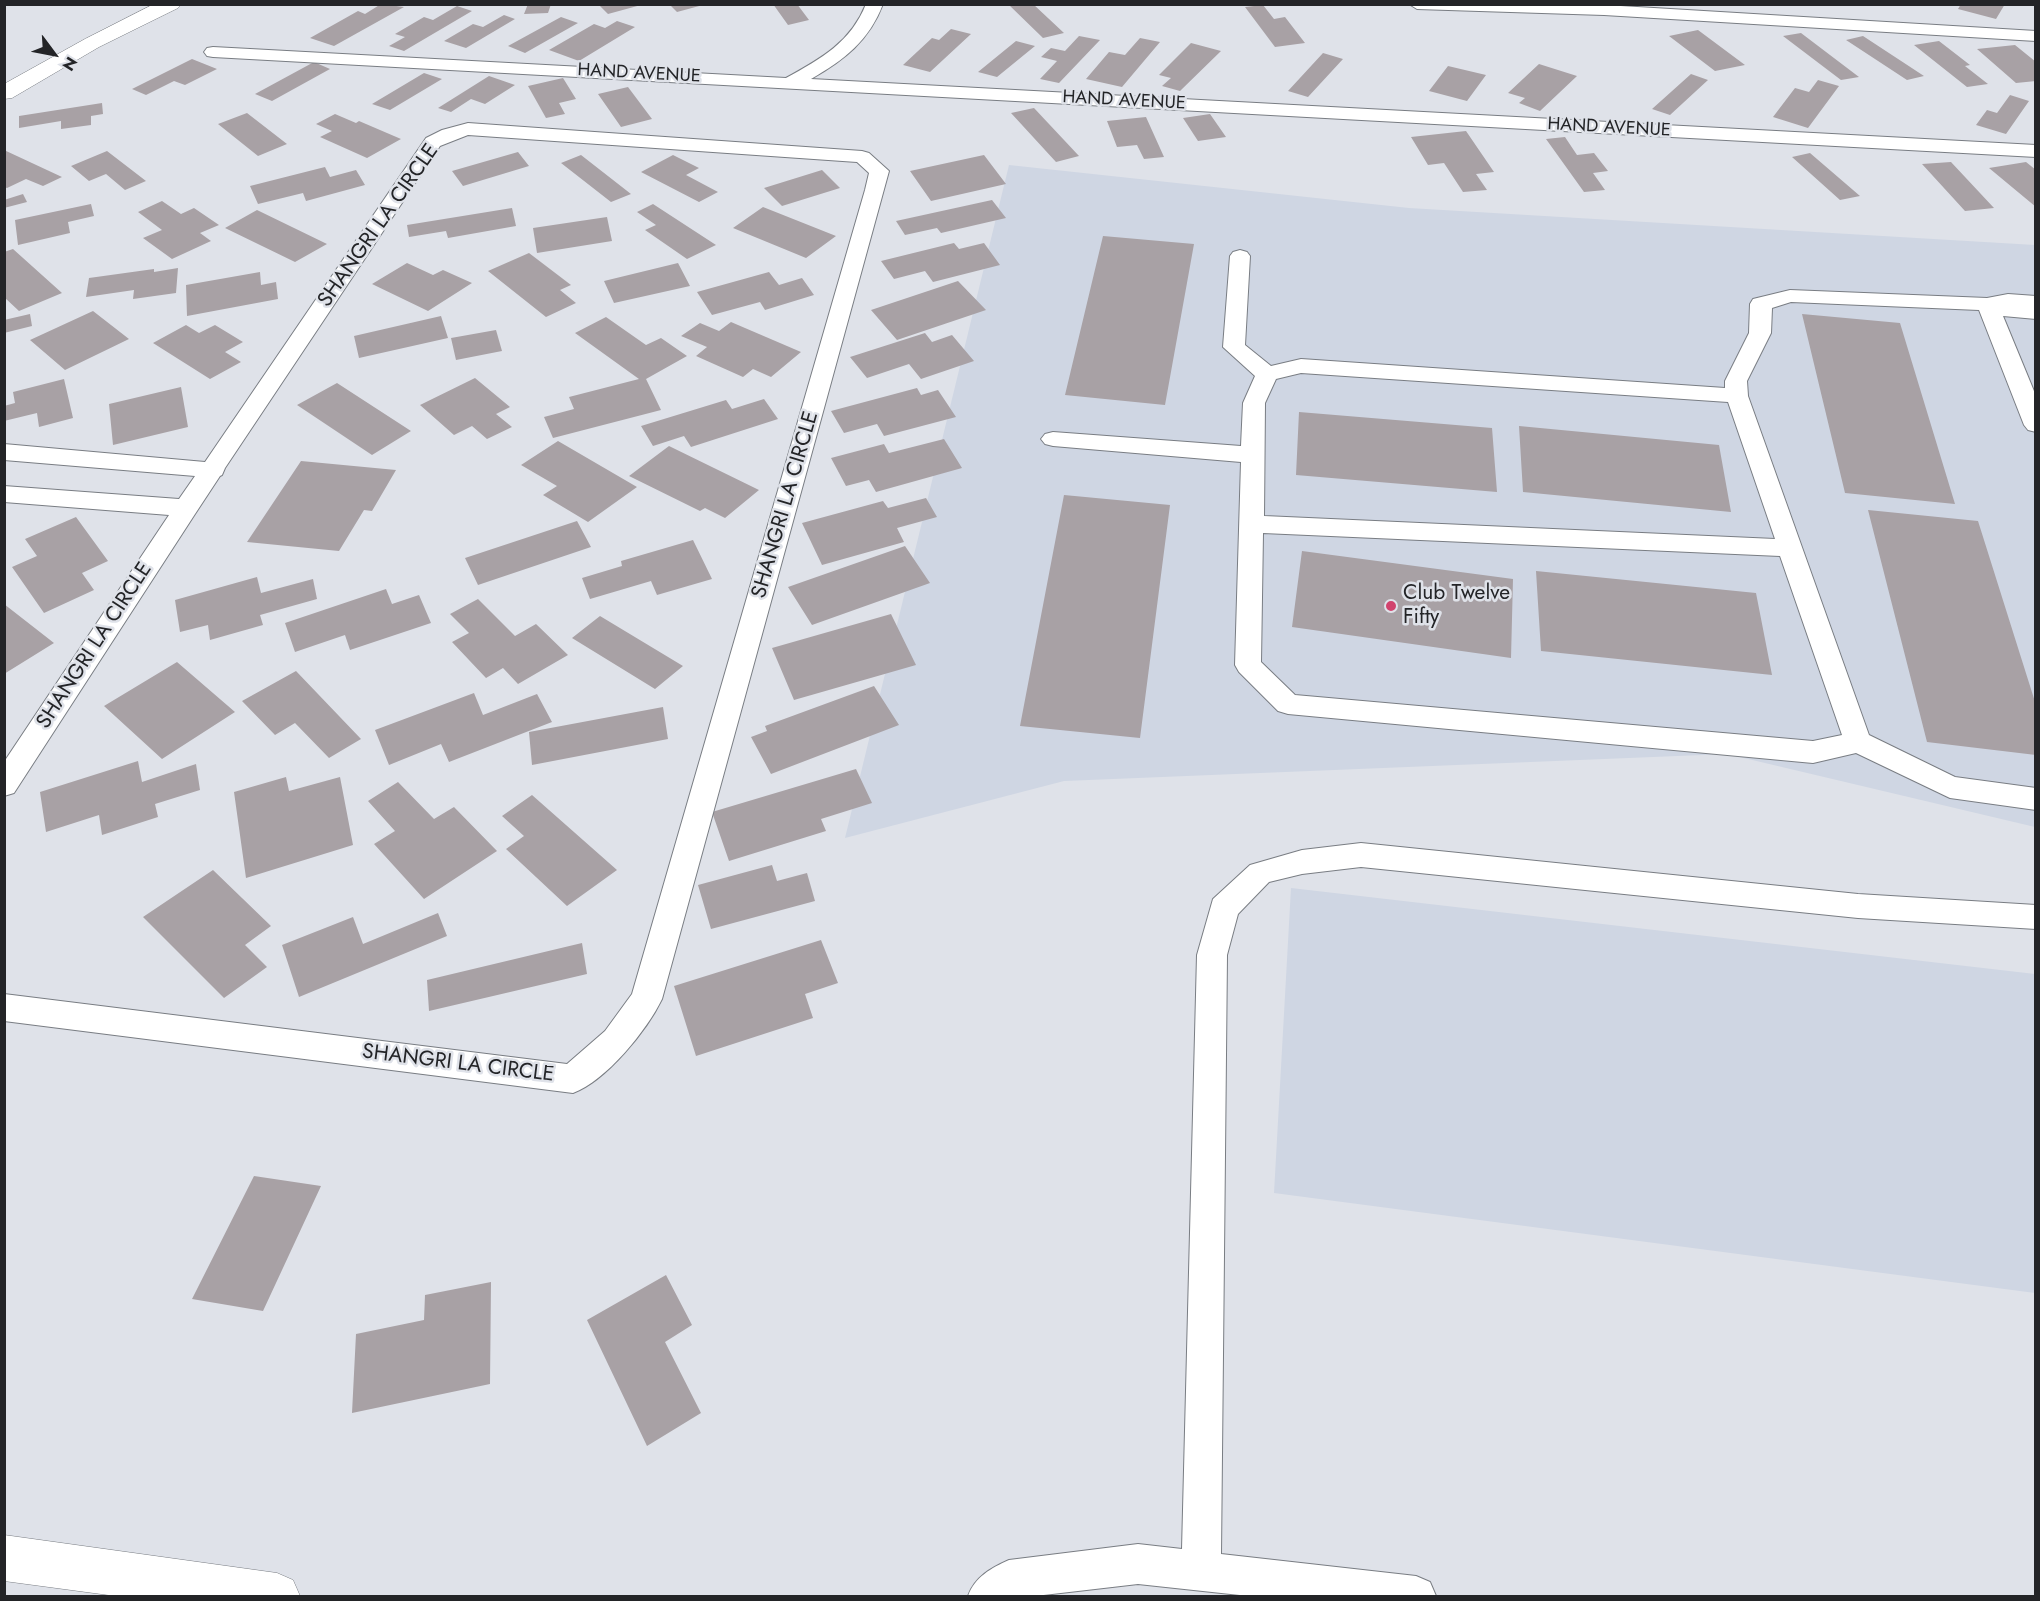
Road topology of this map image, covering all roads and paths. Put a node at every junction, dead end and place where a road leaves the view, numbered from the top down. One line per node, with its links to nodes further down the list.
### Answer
1 (171, 4): 8 (street)
2 (874, 4): 7 (lane)
3 (1417, 4): 4 (lane)
4 (1600, 8): 5 (lane)
5 (2036, 36)
6 (213, 52): 7 (lane, HAND AVENUE)
7 (790, 83): 9 (lane, HAND AVENUE)
8 (4, 93)
9 (2036, 151)
10 (1240, 256): 14 (lane)
11 (2036, 302): 12 (lane)
12 (1987, 304): 13 (lane); 15 (lane); 16 (lane)
13 (2036, 313)
14 (1267, 374): 15 (lane); 19 (lane)
15 (1737, 396): 24 (lane)
16 (2036, 425)
17 (1053, 440): 19 (lane)
18 (4, 452): 20 (lane)
19 (1253, 455): 23 (lane)
20 (214, 470): 22 (lane, SHANGRI LA CIRCLE); 29 (lane, SHANGRI LA CIRCLE)
21 (4, 494): 22 (lane)
22 (186, 508): 26 (lane, SHANGRI LA CIRCLE)
23 (1251, 524): 24 (lane); 25 (lane)
24 (1790, 548): 25 (lane)
25 (1858, 742): 27 (lane)
26 (4, 785)
27 (2036, 799)
28 (2036, 917): 31 (lane)
29 (4, 1007)
30 (4, 1558): 32 (street)
31 (1201, 1570): 33 (lane); 34 (lane)
32 (277, 1596)
33 (988, 1596)
34 (1416, 1596)

